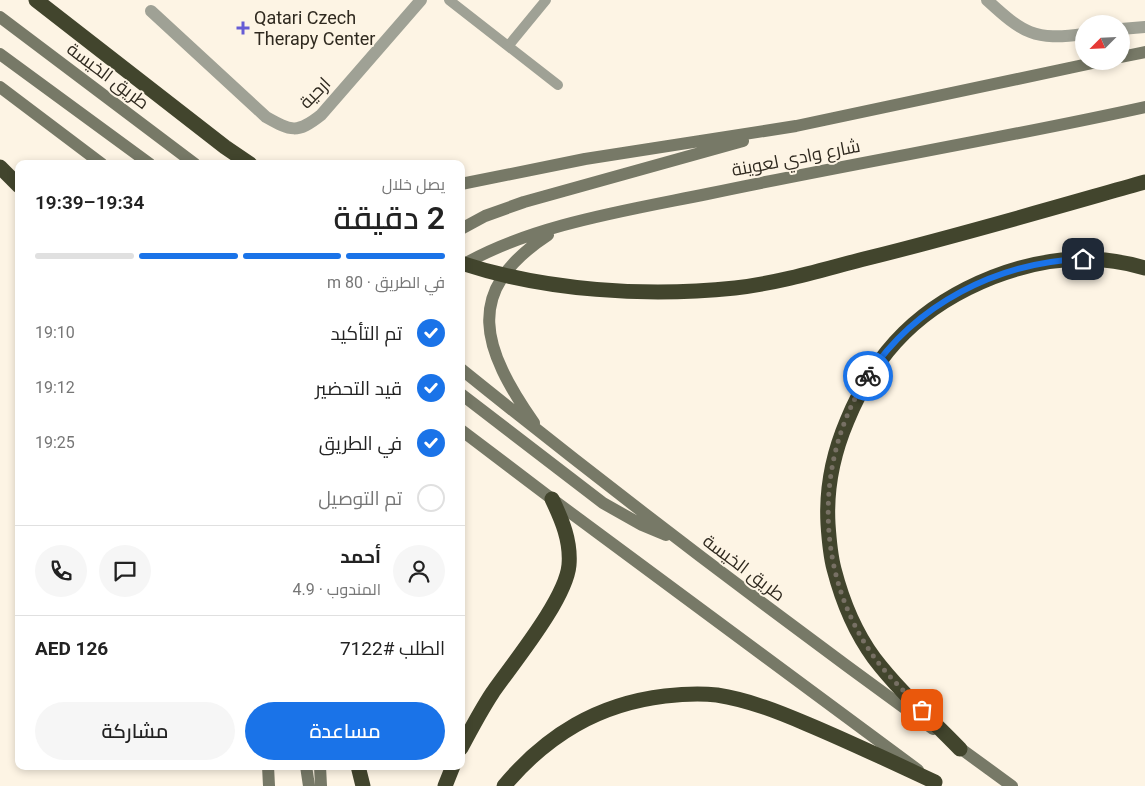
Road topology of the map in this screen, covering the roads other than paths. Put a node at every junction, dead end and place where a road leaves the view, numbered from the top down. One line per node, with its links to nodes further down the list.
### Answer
1 (36, 0): 23 (highway)
2 (421, 0): 6 (street, ارحية)
3 (449, 0): 11 (lane)
4 (546, 0): 11 (lane)
5 (988, 0): 10 (street)
6 (151, 10)
7 (0, 17): 22 (main road, طريق الخيسة)
8 (1145, 27): 9 (street)
9 (1130, 28)
10 (1075, 35)
11 (509, 45): 16 (lane)
12 (1145, 52): 14 (main road)
13 (0, 54): 21 (main road)
14 (1130, 55)
15 (1075, 67): 19 (main road, شارع وادي لعوينة)
16 (558, 85)
17 (0, 86): 20 (main road)
18 (1145, 107): 29 (main road, شارع وادي لعوينة)
19 (796, 126): 27 (main road, شارع وادي لعوينة); 28 (main road)
20 (97, 160)
21 (145, 160)
22 (190, 160)
23 (244, 160)
24 (0, 167): 25 (highway)
25 (15, 182)
26 (1145, 182): 31 (highway)
27 (465, 183)
28 (465, 227)
29 (558, 228): 30 (main road, شارع وادي لعوينة); 36 (main road)
30 (465, 263)
31 (465, 266)
32 (1145, 268): 42 (highway)
33 (465, 372): 36 (main road, طريق الخيسة)
34 (465, 397): 40 (main road)
35 (465, 433): 38 (main road)
36 (543, 435): 40 (main road, طريق الخيسة)
37 (465, 444): 38 (main road)
38 (483, 447): 39 (main road)
39 (552, 499): 41 (highway); 48 (main road)
40 (680, 540): 42 (main road, طريق الخيسة)
41 (465, 741)
42 (960, 748): 49 (main road, طريق الخيسة)
43 (268, 770): 50 (main road)
44 (307, 770): 51 (main road)
45 (320, 770): 52 (main road)
46 (359, 770): 53 (highway)
47 (451, 770): 54 (highway)
48 (938, 784): 55 (highway)
49 (1010, 785)
50 (270, 786)
51 (309, 786)
52 (321, 786)
53 (363, 786)
54 (445, 786)
55 (504, 786)

